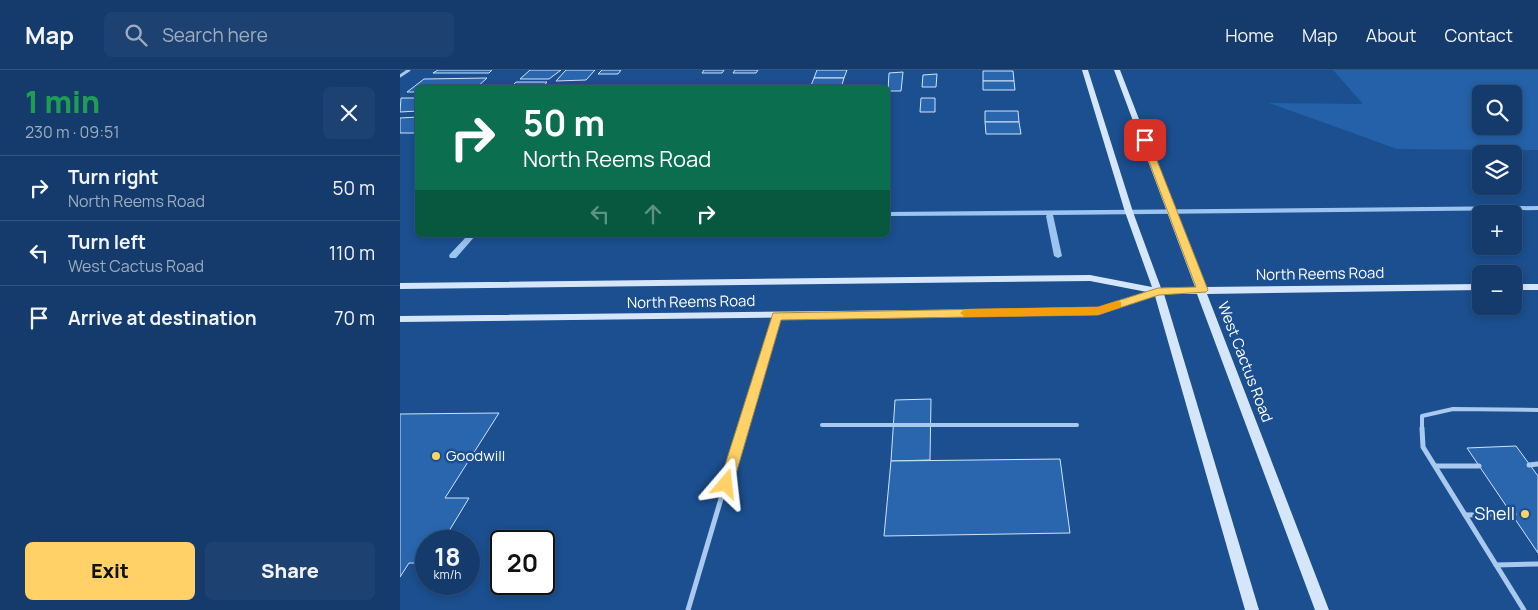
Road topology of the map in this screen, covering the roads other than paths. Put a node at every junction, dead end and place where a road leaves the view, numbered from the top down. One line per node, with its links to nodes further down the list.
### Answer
1 (409, 70): 4 (street)
2 (1085, 70): 10 (main road)
3 (1117, 70): 9 (main road, West Cactus Road)
4 (400, 76)
5 (400, 286): 10 (main road, North Reems Road)
6 (1472, 287): 9 (main road, North Reems Road)
7 (1522, 287): 8 (main road)
8 (1538, 287)
9 (1202, 290): 10 (main road, North Reems Road); 26 (main road, West Cactus Road)
10 (1158, 291): 11 (main road, North Reems Road); 25 (main road)
11 (776, 316): 12 (main road, North Reems Road); 24 (lane)
12 (400, 319)
13 (1538, 410): 18 (lane)
14 (822, 424): 15 (lane)
15 (1077, 425)
16 (1529, 464): 17 (lane)
17 (1538, 464)
18 (1436, 466): 19 (lane); 21 (lane)
19 (1479, 466)
20 (1514, 514): 21 (lane)
21 (1465, 515): 23 (lane)
22 (1538, 564): 23 (lane)
23 (1496, 565): 27 (lane)
24 (688, 610)
25 (1252, 610)
26 (1322, 610)
27 (1524, 610)

